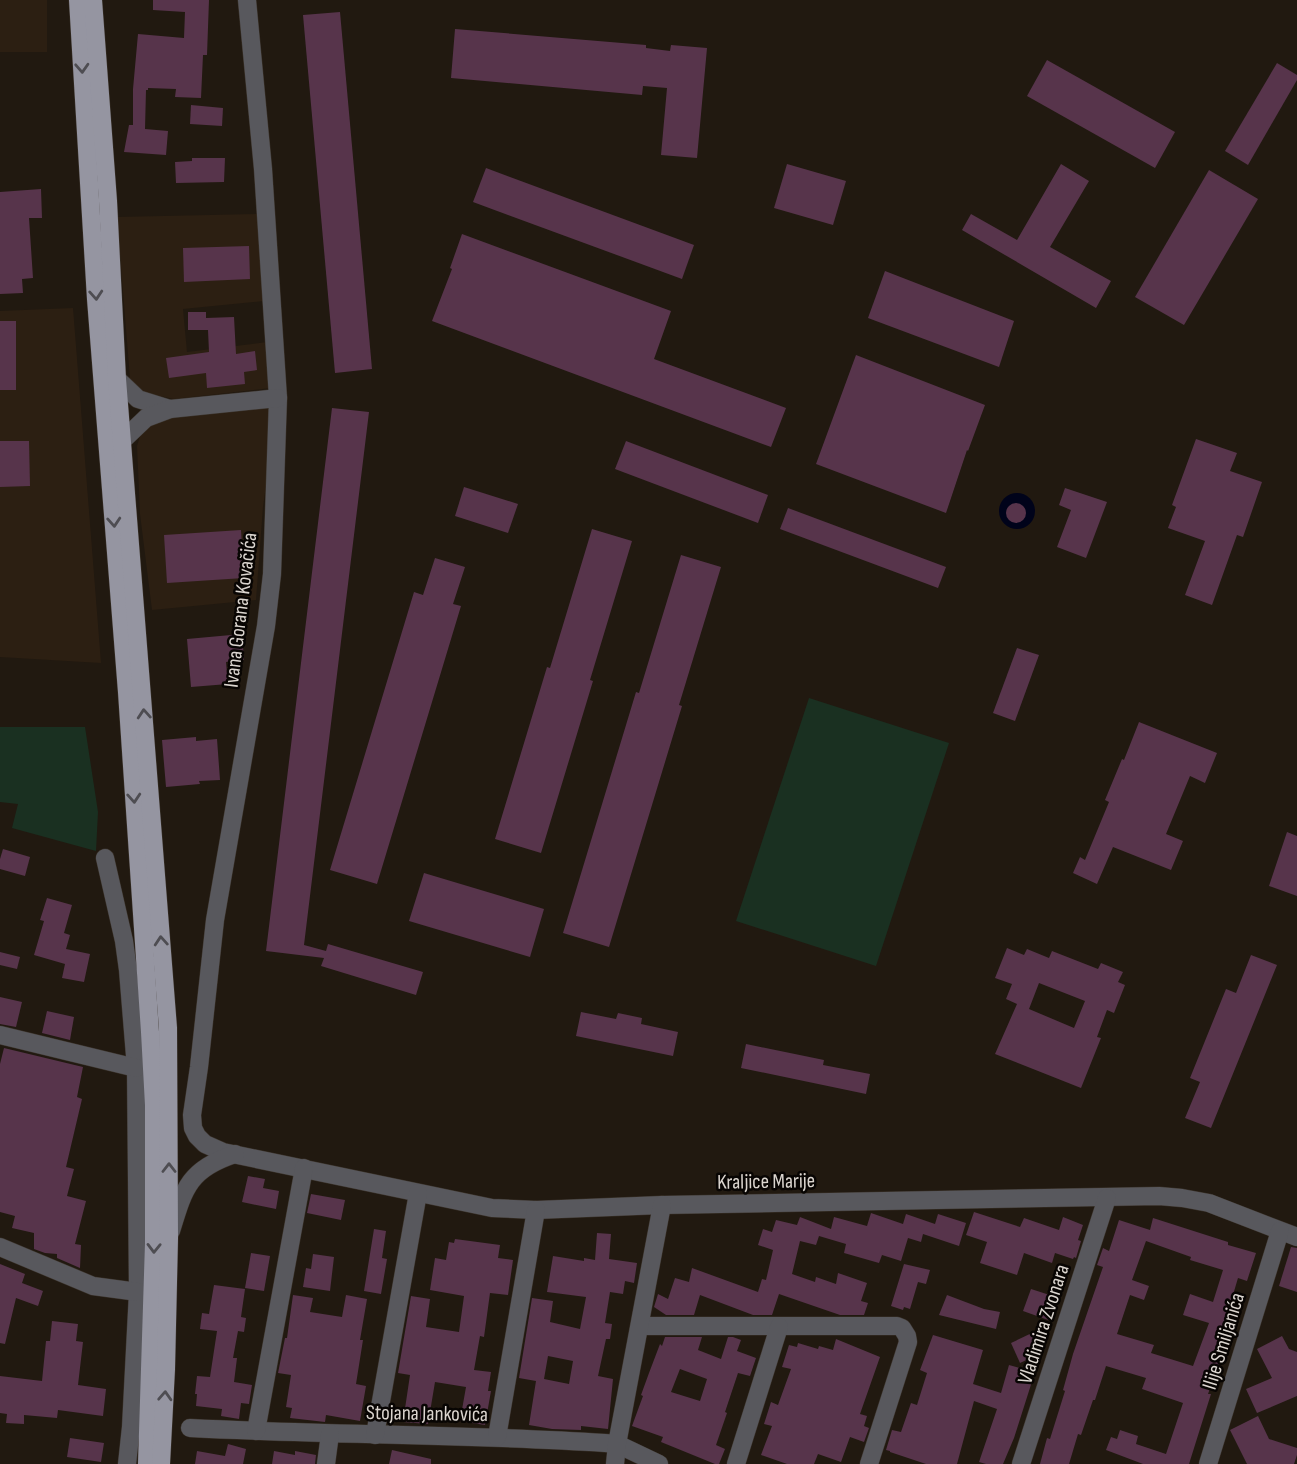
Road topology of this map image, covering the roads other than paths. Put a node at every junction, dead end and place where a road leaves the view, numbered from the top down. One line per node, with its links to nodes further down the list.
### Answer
1 (78, 0): 30 (main road, one-way to 30)
2 (93, 0): 4 (main road)
3 (247, 0): 5 (street, Ivana Gorana Kovačića)
4 (117, 379): 6 (street); 7 (main road)
5 (278, 398): 6 (street); 11 (street, Ivana Gorana Kovačića)
6 (170, 409): 7 (street)
7 (123, 440): 18 (main road, one-way to 7)
8 (105, 858): 10 (street)
9 (0, 1035): 10 (street)
10 (136, 1068): 20 (street)
11 (235, 1154): 12 (street, Kraljice Marije); 18 (street)
12 (304, 1168): 13 (street, Kraljice Marije); 24 (street)
13 (418, 1193): 16 (street, Kraljice Marije); 26 (street)
14 (1107, 1198): 15 (street, Kraljice Marije); 17 (street, Kraljice Marije); 37 (street, Vladimira Zvonara)
15 (662, 1205): 16 (street, Kraljice Marije); 21 (street)
16 (536, 1210): 27 (street)
17 (1289, 1234): 38 (street, Ilije Smiljanića)
18 (169, 1238): 31 (main road, one-way to 18)
19 (0, 1248): 20 (street)
20 (138, 1292): 29 (street)
21 (640, 1326): 22 (street); 28 (street)
22 (779, 1327): 35 (street); 36 (street)
23 (190, 1428): 24 (street, Stojana Jankovića)
24 (256, 1431): 25 (street, Stojana Jankovića)
25 (330, 1434): 26 (street, Stojana Jankovića); 32 (street)
26 (375, 1435): 27 (street, Stojana Jankovića)
27 (497, 1437): 28 (street, Stojana Jankovića)
28 (617, 1444): 33 (street); 34 (street, Stojana Jankovića)
29 (127, 1464)
30 (147, 1464)
31 (161, 1464)
32 (326, 1464)
33 (615, 1464)
34 (659, 1464)
35 (736, 1464)
36 (869, 1464)
37 (1021, 1464)
38 (1208, 1464)

